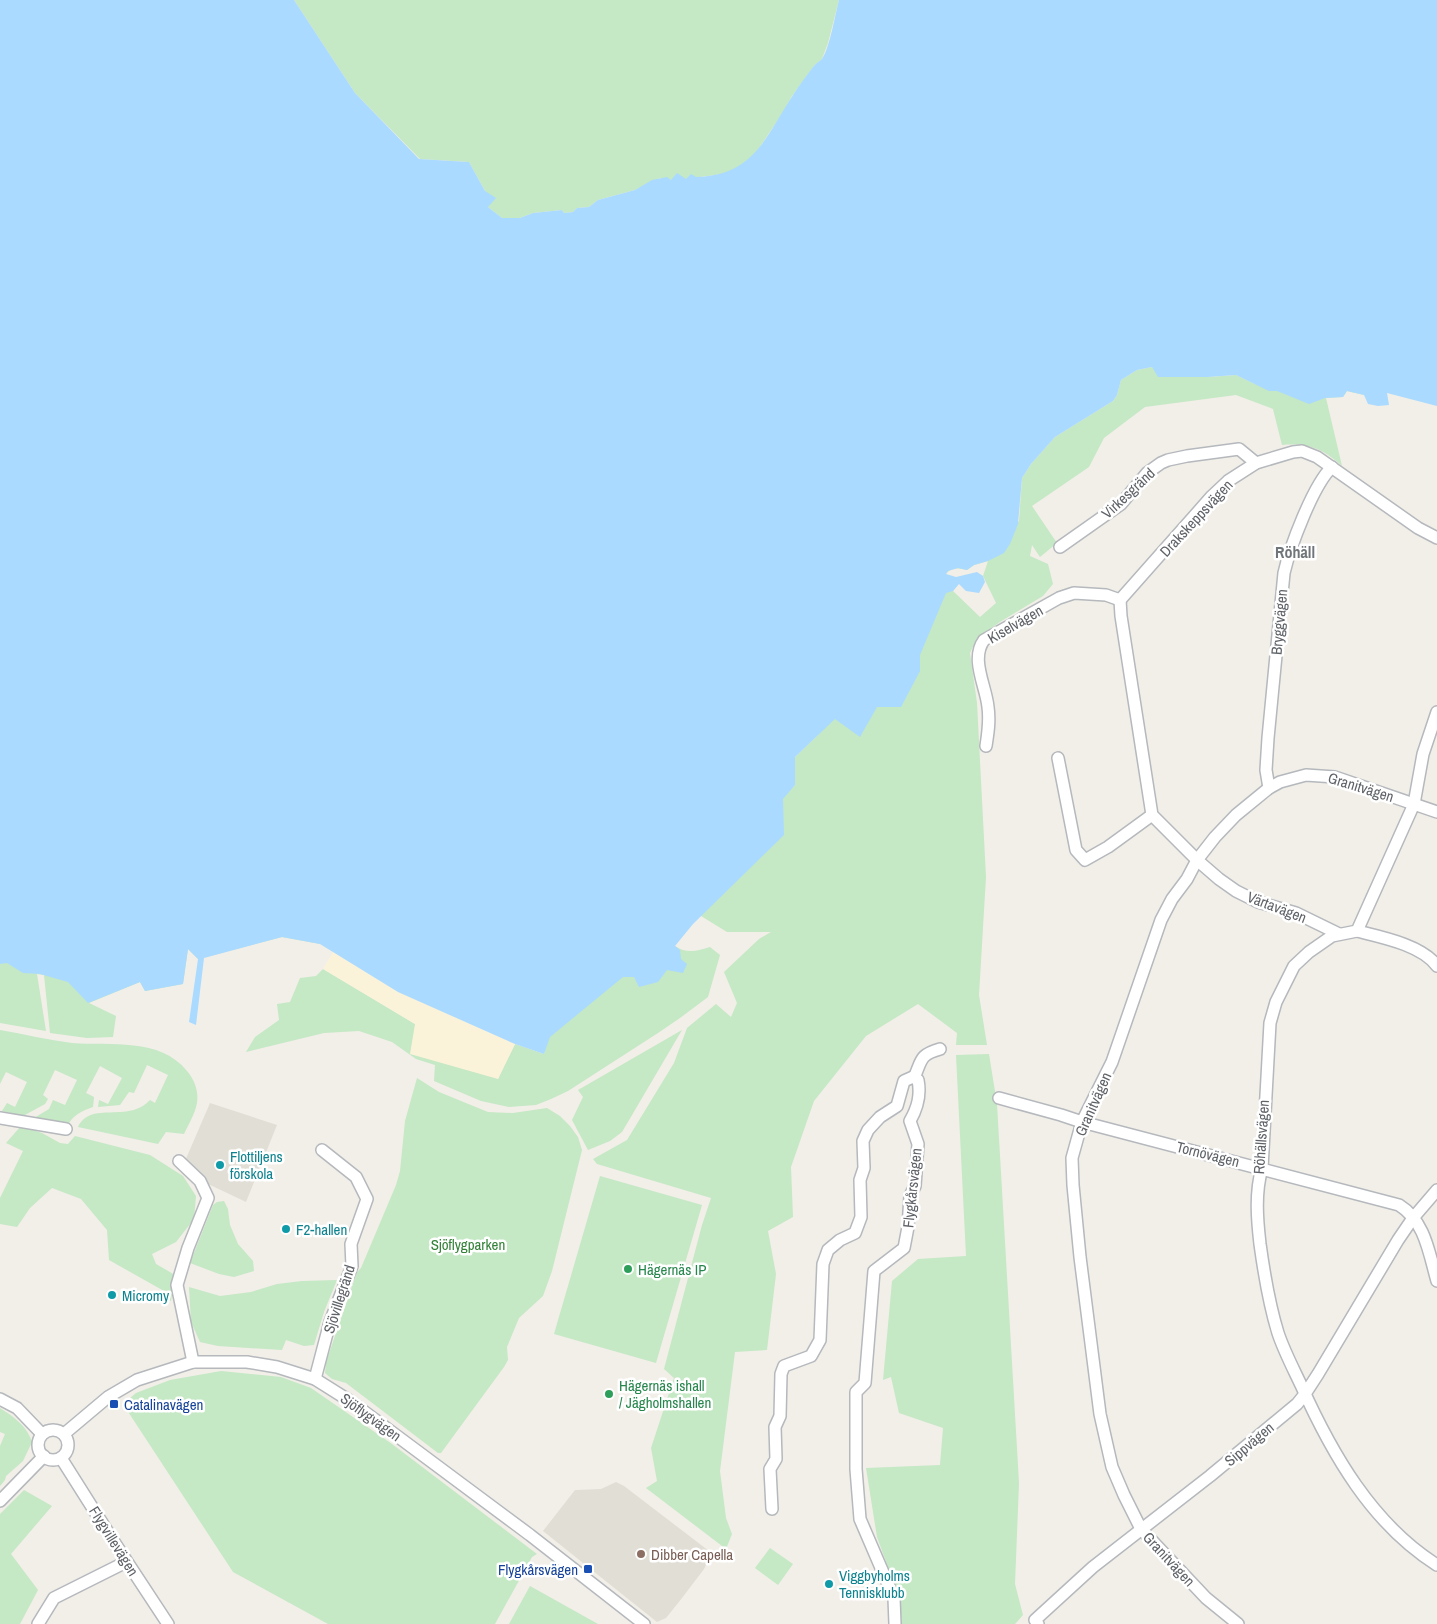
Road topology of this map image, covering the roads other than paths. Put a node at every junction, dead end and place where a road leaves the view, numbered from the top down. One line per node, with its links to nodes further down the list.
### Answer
1 (1256, 464): 2 (street, Drakskeppsvägen); 4 (street, Virkesgränd); 5 (street, Drakskeppsvägen)
2 (1332, 467): 3 (street, Drakskeppsvägen); 9 (street, Bryggvägen)
3 (1437, 538)
4 (1060, 547)
5 (1120, 600): 7 (street, Kiselvägen); 12 (street)
6 (1437, 712): 10 (street)
7 (986, 746)
8 (1058, 758): 12 (street)
9 (1269, 788): 10 (street, Granitvägen); 13 (street, Granitvägen)
10 (1414, 804): 11 (street, Granitvägen); 14 (street)
11 (1437, 812)
12 (1152, 815): 13 (street, Värtavägen)
13 (1197, 860): 15 (street, Värtavägen); 21 (street, Granitvägen)
14 (1357, 931): 15 (street, Röhällsvägen); 16 (street)
15 (1338, 934): 25 (street, Röhällsvägen)
16 (1437, 966)
17 (940, 1049): 18 (street)
18 (914, 1078): 38 (street); 46 (street, Flygkårsvägen)
19 (999, 1098): 21 (street, Tornövägen)
20 (0, 1119): 22 (street)
21 (1082, 1122): 25 (street, Tornövägen); 39 (street, Granitvägen)
22 (66, 1129)
23 (322, 1150): 30 (street, Sjövillegränd)
24 (179, 1161): 29 (street)
25 (1262, 1168): 27 (street, Tornövägen); 31 (street, Röhällsvägen)
26 (1437, 1190): 27 (street, Sippvägen)
27 (1413, 1218): 28 (street); 31 (street, Sippvägen)
28 (1437, 1281)
29 (193, 1362): 30 (street, Sjöflygvägen); 34 (street, Sjöflygvägen)
30 (315, 1378): 45 (street, Sjöflygvägen)
31 (1305, 1394): 39 (street, Sippvägen); 41 (street, Röhällsvägen)
32 (0, 1400): 33 (street)
33 (42, 1434): 34 (street); 35 (street)
34 (64, 1434): 36 (street)
35 (44, 1456): 36 (street); 37 (street)
36 (61, 1458): 40 (street, Flygvillevägen)
37 (0, 1501)
38 (772, 1509)
39 (1141, 1530): 42 (street, Sippvägen); 47 (street, Granitvägen)
40 (126, 1562): 43 (street); 44 (street, Flygvillevägen)
41 (1437, 1565)
42 (1035, 1623)
43 (38, 1624)
44 (168, 1624)
45 (644, 1624)
46 (895, 1624)
47 (1238, 1624)

